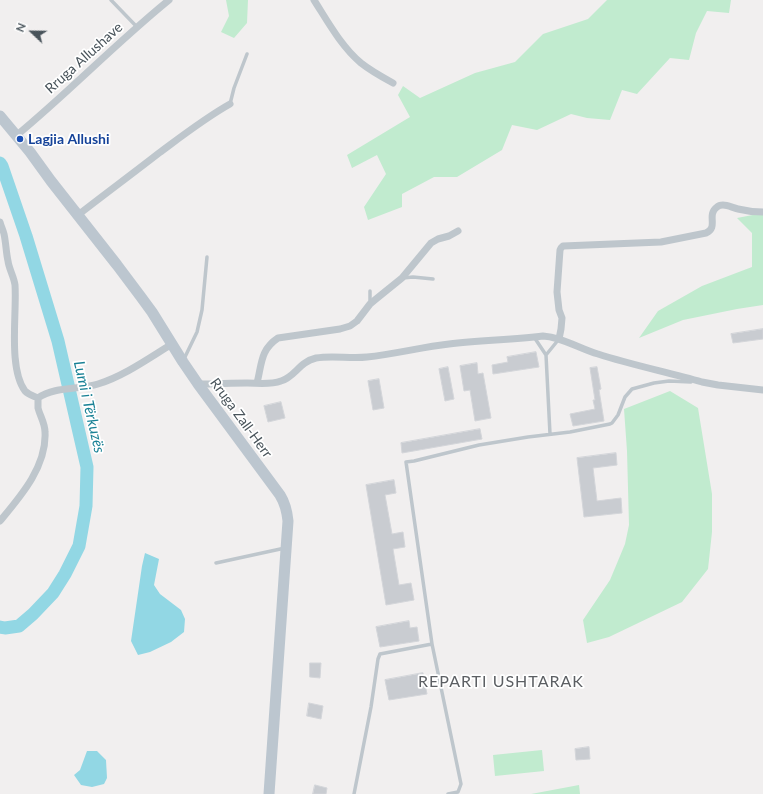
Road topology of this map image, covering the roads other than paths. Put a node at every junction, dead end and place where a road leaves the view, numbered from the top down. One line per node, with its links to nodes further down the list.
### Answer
1 (112, 0): 4 (lane)
2 (169, 0): 4 (street, Rruga Allushave)
3 (314, 0): 6 (street)
4 (137, 27): 9 (street, Rruga Allushave)
5 (247, 54): 7 (lane)
6 (393, 83)
7 (230, 104): 11 (street)
8 (0, 116): 9 (main road, Rruga Zall-Herr)
9 (17, 135): 11 (main road, Rruga Zall-Herr)
10 (763, 212): 20 (street)
11 (78, 215): 21 (main road, Rruga Zall-Herr)
12 (0, 222): 28 (street)
13 (458, 231): 15 (street)
14 (207, 257): 23 (lane)
15 (402, 278): 16 (lane); 18 (street)
16 (433, 279)
17 (370, 291): 18 (lane)
18 (370, 304): 25 (street)
19 (534, 337): 20 (street); 22 (lane); 25 (street)
20 (559, 339): 22 (lane); 24 (street)
21 (172, 344): 23 (main road, Rruga Zall-Herr); 28 (street)
22 (546, 355): 29 (lane)
23 (183, 362): 26 (main road, Rruga Zall-Herr)
24 (702, 382): 27 (street); 29 (lane)
25 (257, 383): 26 (street)
26 (198, 384): 31 (main road, Rruga Zall-Herr)
27 (763, 390)
28 (38, 398): 30 (street)
29 (550, 434): 33 (lane)
30 (0, 521)
31 (286, 548): 32 (lane); 34 (main road, Rruga Zall-Herr)
32 (216, 562)
33 (432, 644): 35 (lane); 36 (lane)
34 (269, 794)
35 (354, 794)
36 (448, 794)

